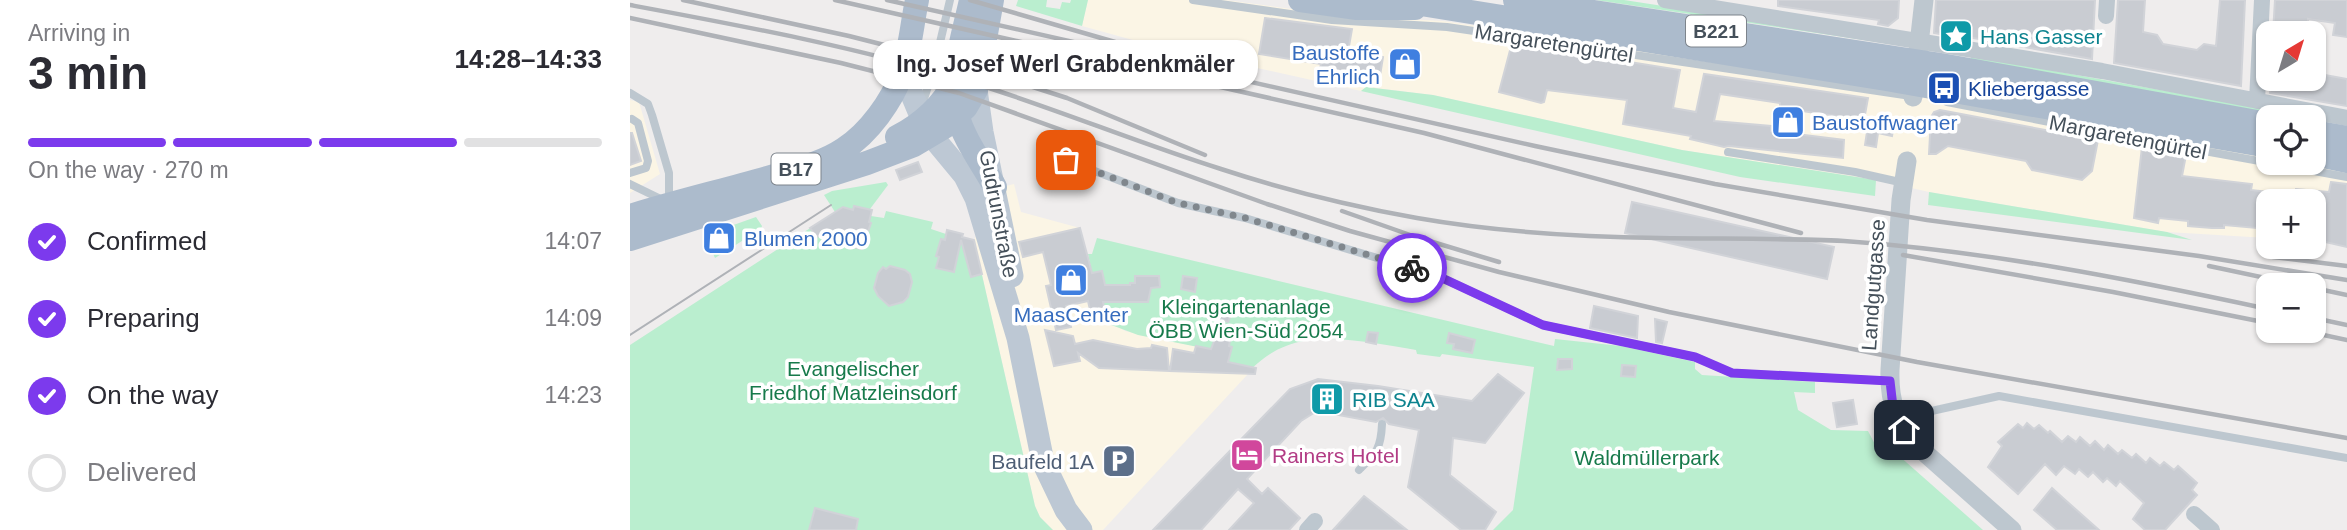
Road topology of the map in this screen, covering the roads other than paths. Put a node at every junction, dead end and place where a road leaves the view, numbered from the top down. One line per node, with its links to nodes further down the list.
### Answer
1 (917, 0): 14 (main road, B17)
2 (950, 0): 15 (lane)
3 (971, 0): 15 (main road, B17)
4 (992, 0): 15 (main road, B17)
5 (1193, 0): 13 (lane, Margaretengürtel)
6 (1300, 0): 12 (main road)
7 (1396, 0): 12 (main road, Margaretengürtel / B221)
8 (1515, 0): 16 (main road, Margaretengürtel / B221)
9 (1671, 0): 16 (street, Margaretengürtel)
10 (1924, 0): 16 (street)
11 (2262, 0): 18 (street)
12 (1447, 8): 13 (main road, Margaretengürtel / B221)
13 (1778, 74): 16 (main road, Margaretengürtel / B221)
14 (899, 80): 23 (main road, Gudrunstraße); 37 (main road, B17)
15 (955, 80): 19 (main road, B17); 19 (lane); 23 (lane); 36 (main road, Gudrunstraße)
16 (1923, 80): 18 (street, Margaretengürtel); 22 (main road, Margaretengürtel / B221); 26 (main road, Margaretengürtel / B221); 33 (lane, Margaretengürtel)
17 (630, 93): 37 (lane)
18 (2257, 100): 21 (street, Margaretengürtel)
19 (951, 113): 23 (main road, B17); 36 (main road)
20 (632, 118): 32 (lane)
21 (2347, 118)
22 (2256, 122)
23 (925, 124): 39 (main road, B17); 40 (main road, Gudrunstraße)
24 (2326, 134): 25 (main road)
25 (2347, 138)
26 (2256, 144)
27 (1728, 152): 34 (lane)
28 (1052, 155): 41 (lane)
29 (2326, 157): 30 (main road)
30 (2347, 161)
31 (1908, 162): 34 (street, Landgutgasse)
32 (630, 173)
33 (2347, 177)
34 (1904, 183): 41 (street, Landgutgasse)
35 (630, 184): 37 (lane)
36 (995, 187): 40 (main road, Gudrunstraße)
37 (669, 203): 38 (main road, B17)
38 (630, 216)
39 (630, 239)
40 (1018, 338): 47 (main road, Gudrunstraße)
41 (1890, 381): 42 (street, Landgutgasse)
42 (1897, 419): 44 (lane); 48 (street, Landgutgasse)
43 (1382, 424): 45 (lane)
44 (2347, 458)
45 (1359, 470)
46 (2194, 514): 49 (street)
47 (1081, 530)
48 (2012, 530)
49 (2212, 530)

